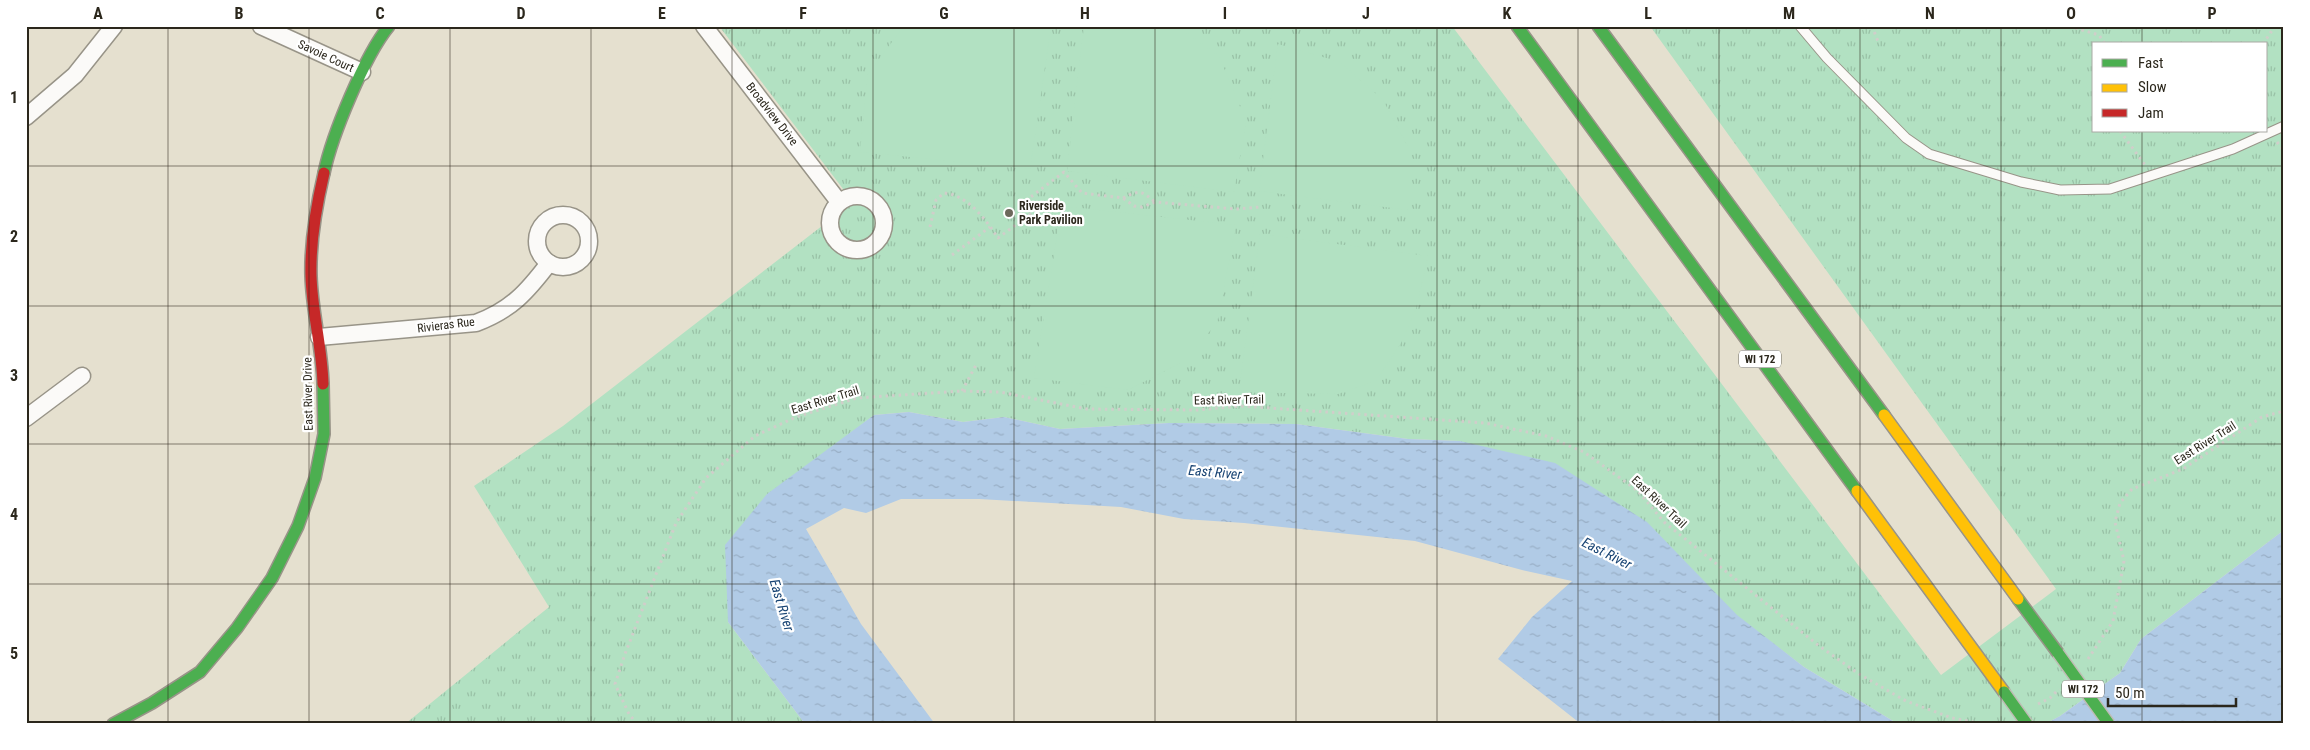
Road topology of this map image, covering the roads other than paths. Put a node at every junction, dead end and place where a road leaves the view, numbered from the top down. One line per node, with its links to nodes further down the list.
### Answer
1 (114, 26): 9 (street)
2 (262, 26): 8 (street, Savoie Court)
3 (389, 26): 8 (main road, East River Drive)
4 (704, 26): 11 (street, Broadview Drive)
5 (1517, 26): 17 (main road, WI 172, bridge)
6 (1598, 26): 18 (main road, WI 172, bridge)
7 (1800, 26): 10 (lane)
8 (362, 72): 13 (main road, East River Drive)
9 (26, 117)
10 (2284, 126)
11 (839, 202)
12 (549, 263): 13 (street, Rivieras Rue)
13 (320, 338): 16 (main road, East River Drive)
14 (82, 376): 15 (street)
15 (26, 418)
16 (113, 724)
17 (2027, 724)
18 (2109, 724)

